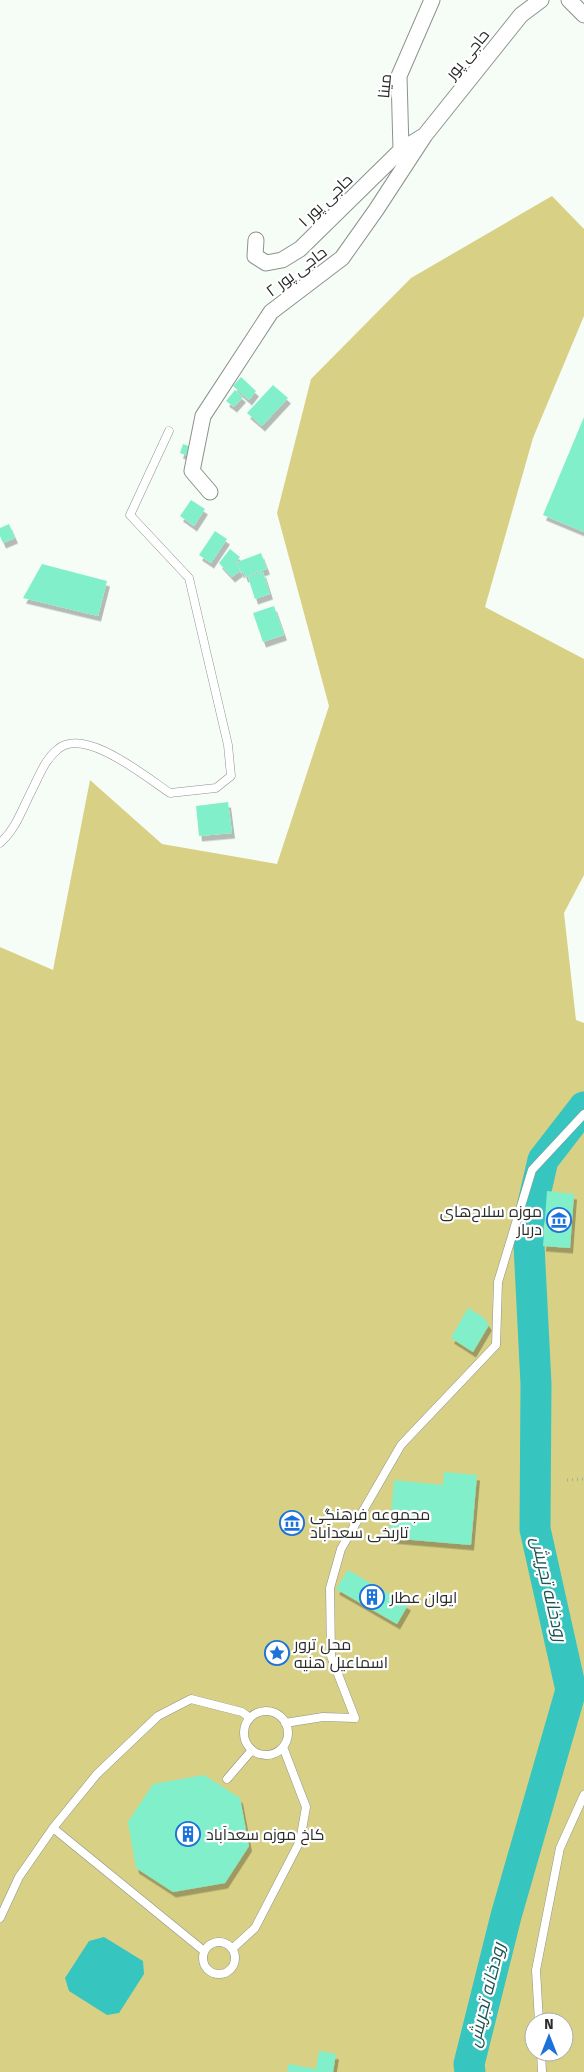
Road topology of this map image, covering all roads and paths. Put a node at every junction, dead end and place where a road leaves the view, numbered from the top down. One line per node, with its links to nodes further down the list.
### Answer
1 (432, 0): 6 (street, مینا)
2 (541, 0): 5 (street, حاجی پور)
3 (569, 0): 4 (street)
4 (583, 12)
5 (425, 135): 6 (street, حاجی پور ۱); 9 (street, حاجی پور ۲)
6 (401, 150): 7 (street, حاجی پور ۱)
7 (256, 240)
8 (169, 431): 10 (lane)
9 (210, 492)
10 (0, 843)
11 (584, 1114): 15 (lane)
12 (584, 1479): 13 (path)
13 (567, 1480)
14 (250, 1718): 15 (lane); 17 (lane); 20 (lane)
15 (285, 1723): 16 (lane)
16 (283, 1747): 17 (lane); 22 (lane)
17 (252, 1750): 18 (lane)
18 (227, 1779)
19 (584, 1795): 24 (lane)
20 (53, 1828): 21 (lane); 23 (lane)
21 (0, 1918)
22 (232, 1949): 23 (lane); 23 (lane)
23 (204, 1950)
24 (538, 2012)

